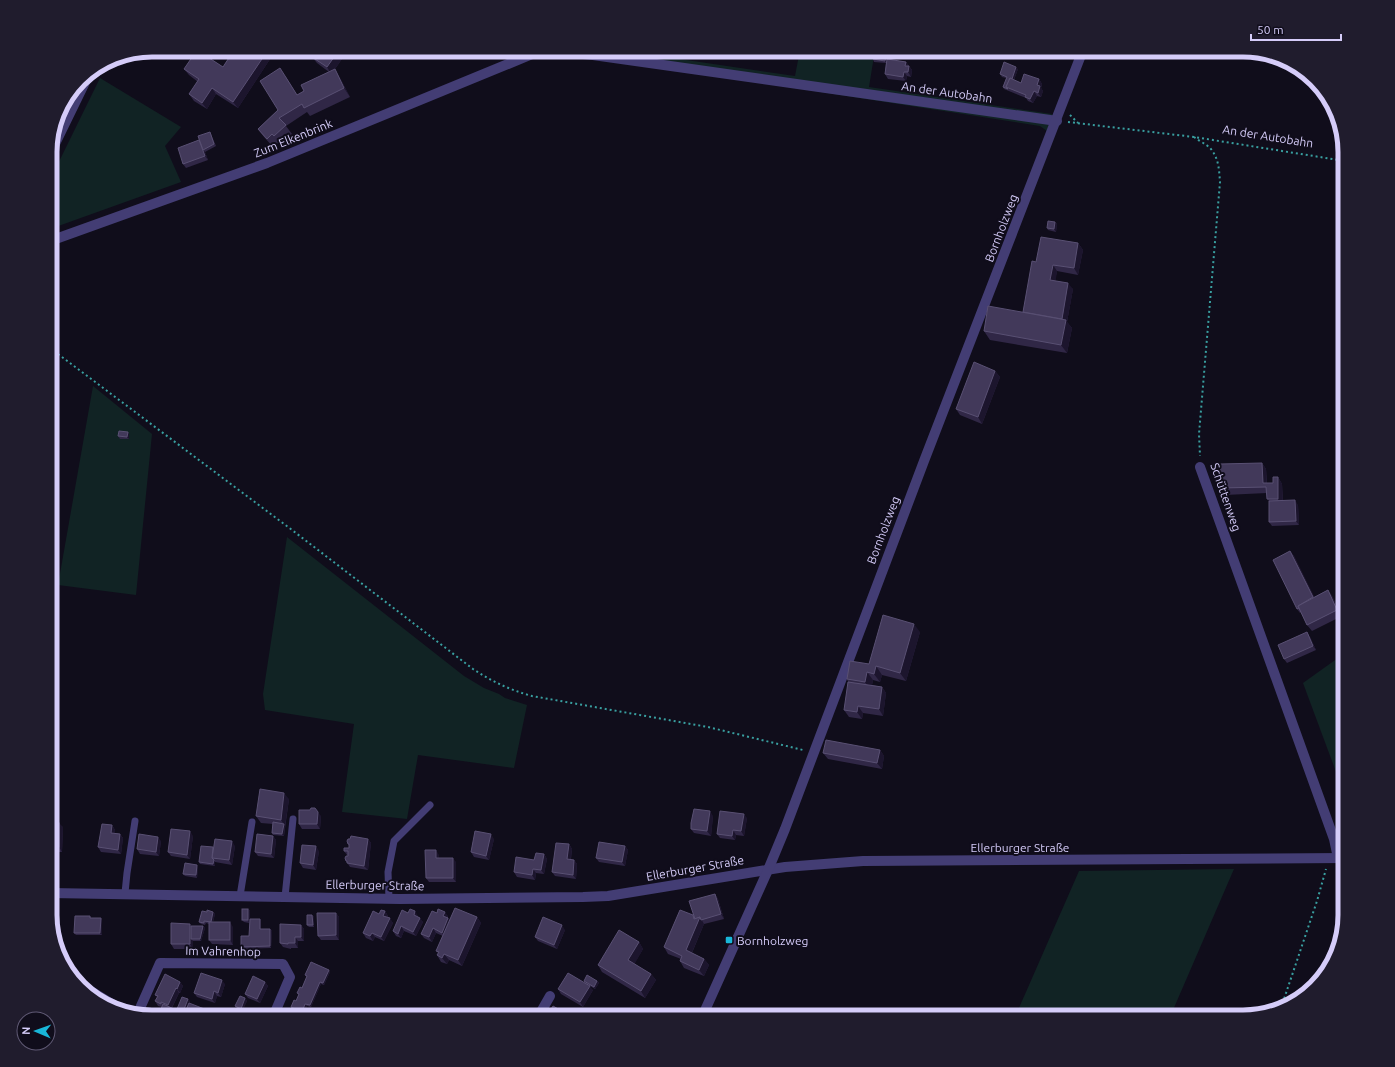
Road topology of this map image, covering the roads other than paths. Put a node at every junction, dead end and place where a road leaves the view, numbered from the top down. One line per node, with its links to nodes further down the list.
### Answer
1 (525, 57): 7 (street, Zum Elkenbrink)
2 (618, 57): 5 (street, An der Autobahn)
3 (1080, 57): 5 (street, Bornholzweg)
4 (82, 88): 6 (street)
5 (1057, 121): 14 (street, Bornholzweg)
6 (59, 136)
7 (57, 238)
8 (1200, 467): 13 (street, Schüttenweg)
9 (430, 805): 19 (lane)
10 (293, 819): 18 (lane)
11 (135, 821): 16 (lane)
12 (252, 822): 17 (lane)
13 (1337, 858): 14 (street, Ellerburger Straße)
14 (768, 870): 19 (street, Ellerburger Straße); 24 (street, Bornholzweg)
15 (57, 893): 16 (street, Ellerburger Straße)
16 (125, 893): 17 (street, Ellerburger Straße)
17 (240, 896): 18 (street, Ellerburger Straße)
18 (285, 897): 19 (street, Ellerburger Straße)
19 (389, 899)
20 (550, 996): 23 (street)
21 (139, 1009): 22 (street, Im Vahrenhop)
22 (276, 1010)
23 (542, 1010)
24 (705, 1010)

